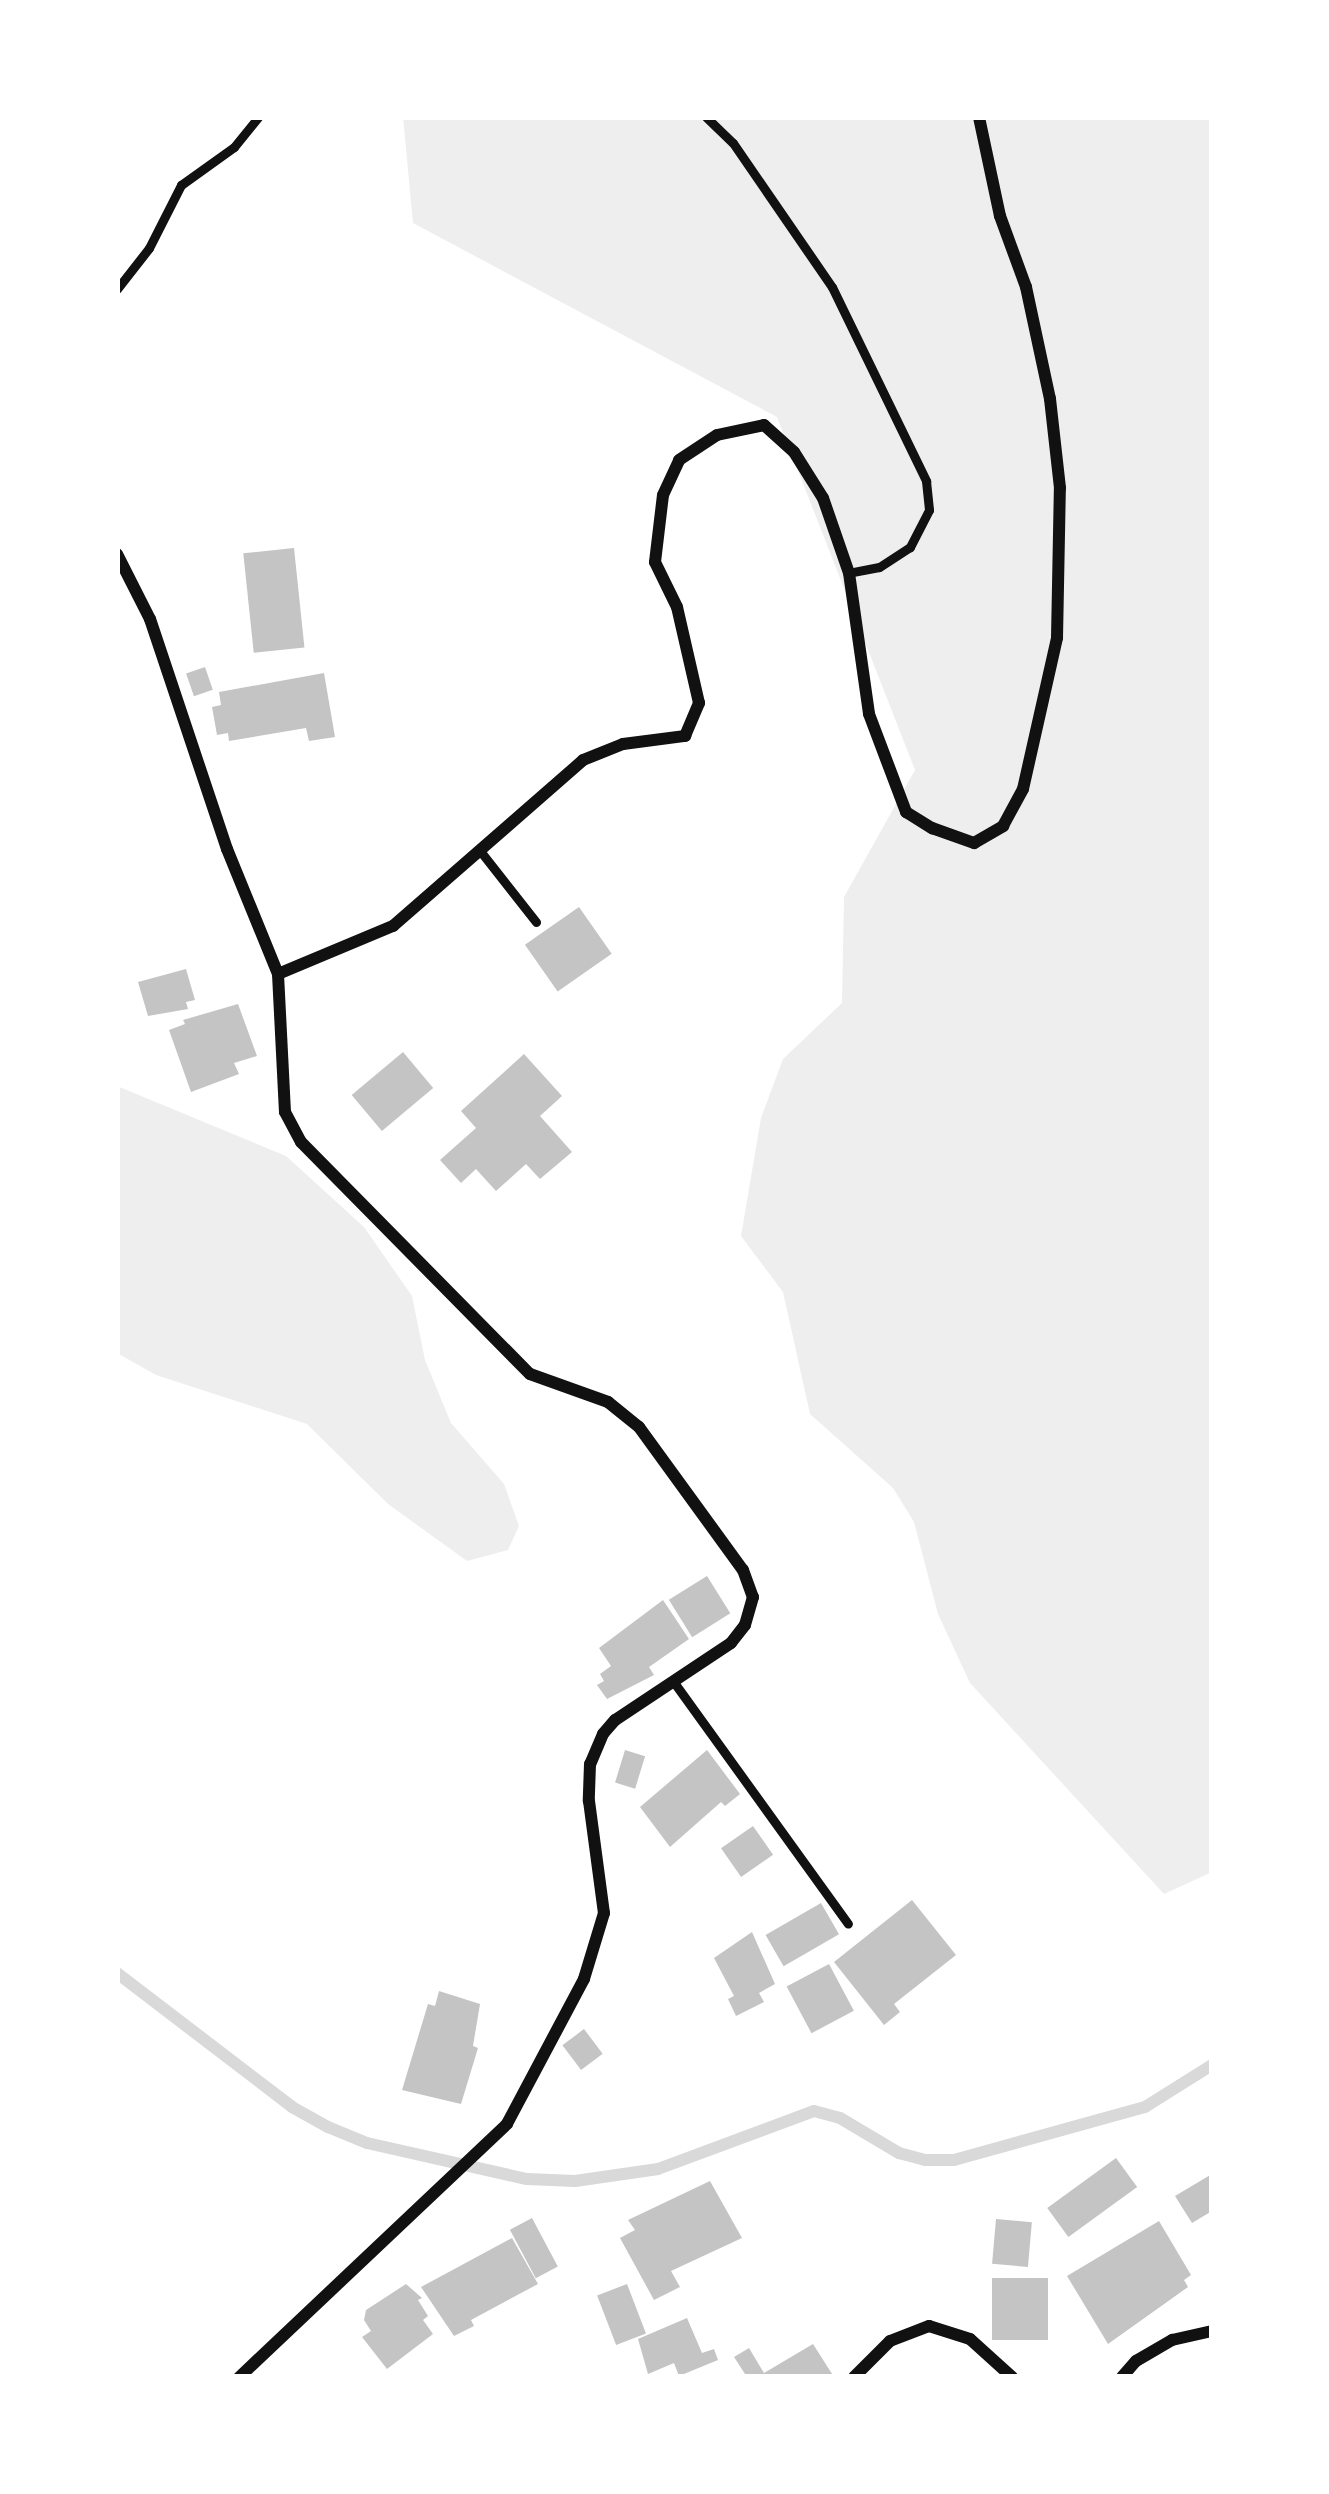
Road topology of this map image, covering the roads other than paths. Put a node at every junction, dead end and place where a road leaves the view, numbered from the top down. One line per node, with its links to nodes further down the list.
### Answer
1 (258, 117): 4 (lane)
2 (706, 117): 6 (lane)
3 (979, 117): 6 (street)
4 (117, 289)
5 (117, 554): 9 (street)
6 (849, 573): 7 (street)
7 (481, 852): 8 (lane); 9 (street)
8 (536, 922)
9 (278, 974): 10 (street)
10 (673, 1681): 11 (lane); 13 (street)
11 (848, 1924)
12 (1212, 2331): 16 (street)
13 (239, 2377)
14 (854, 2377): 15 (street)
15 (1012, 2377)
16 (1121, 2377)

